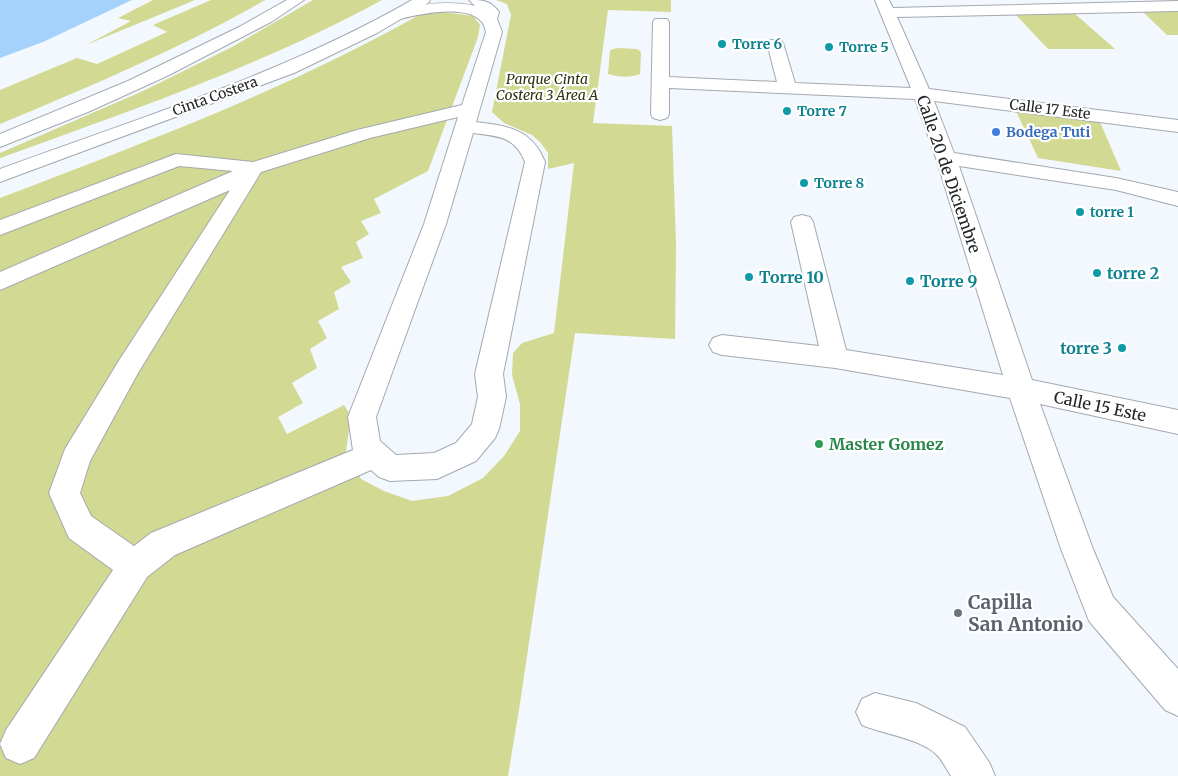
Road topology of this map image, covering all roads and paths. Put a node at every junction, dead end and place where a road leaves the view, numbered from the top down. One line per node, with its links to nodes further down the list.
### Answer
1 (297, 0): 16 (street)
2 (423, 0): 6 (street, Cinta Costera)
3 (476, 0): 7 (street)
4 (885, 6): 5 (street); 12 (street, Calle 20 de Diciembre)
5 (1178, 6)
6 (400, 14): 7 (street); 19 (street, Cinta Costera)
7 (489, 19): 14 (street)
8 (661, 22): 10 (street)
9 (775, 43): 11 (street)
10 (660, 82): 11 (street, Calle 17 Este); 13 (street)
11 (788, 88): 12 (street, Calle 17 Este)
12 (922, 94): 15 (street, Calle 17 Este); 17 (street, Calle 20 de Diciembre)
13 (660, 114)
14 (467, 118): 18 (street); 28 (street); 28 (street)
15 (1178, 126)
16 (0, 141)
17 (946, 158): 20 (street); 26 (street, Calle 20 de Diciembre)
18 (254, 168): 22 (street); 23 (street); 29 (street)
19 (0, 176)
20 (1178, 199)
21 (802, 222): 25 (street)
22 (0, 228)
23 (0, 282)
24 (722, 345): 25 (street, Calle 15 Este)
25 (835, 358): 26 (street, Calle 15 Este)
26 (1021, 389): 27 (street, Calle 15 Este); 30 (street, Calle 20 de Diciembre)
27 (1178, 422)
28 (374, 455): 29 (street)
29 (135, 566): 32 (street)
30 (1178, 697)
31 (875, 712): 33 (street)
32 (20, 744)
33 (975, 776)

